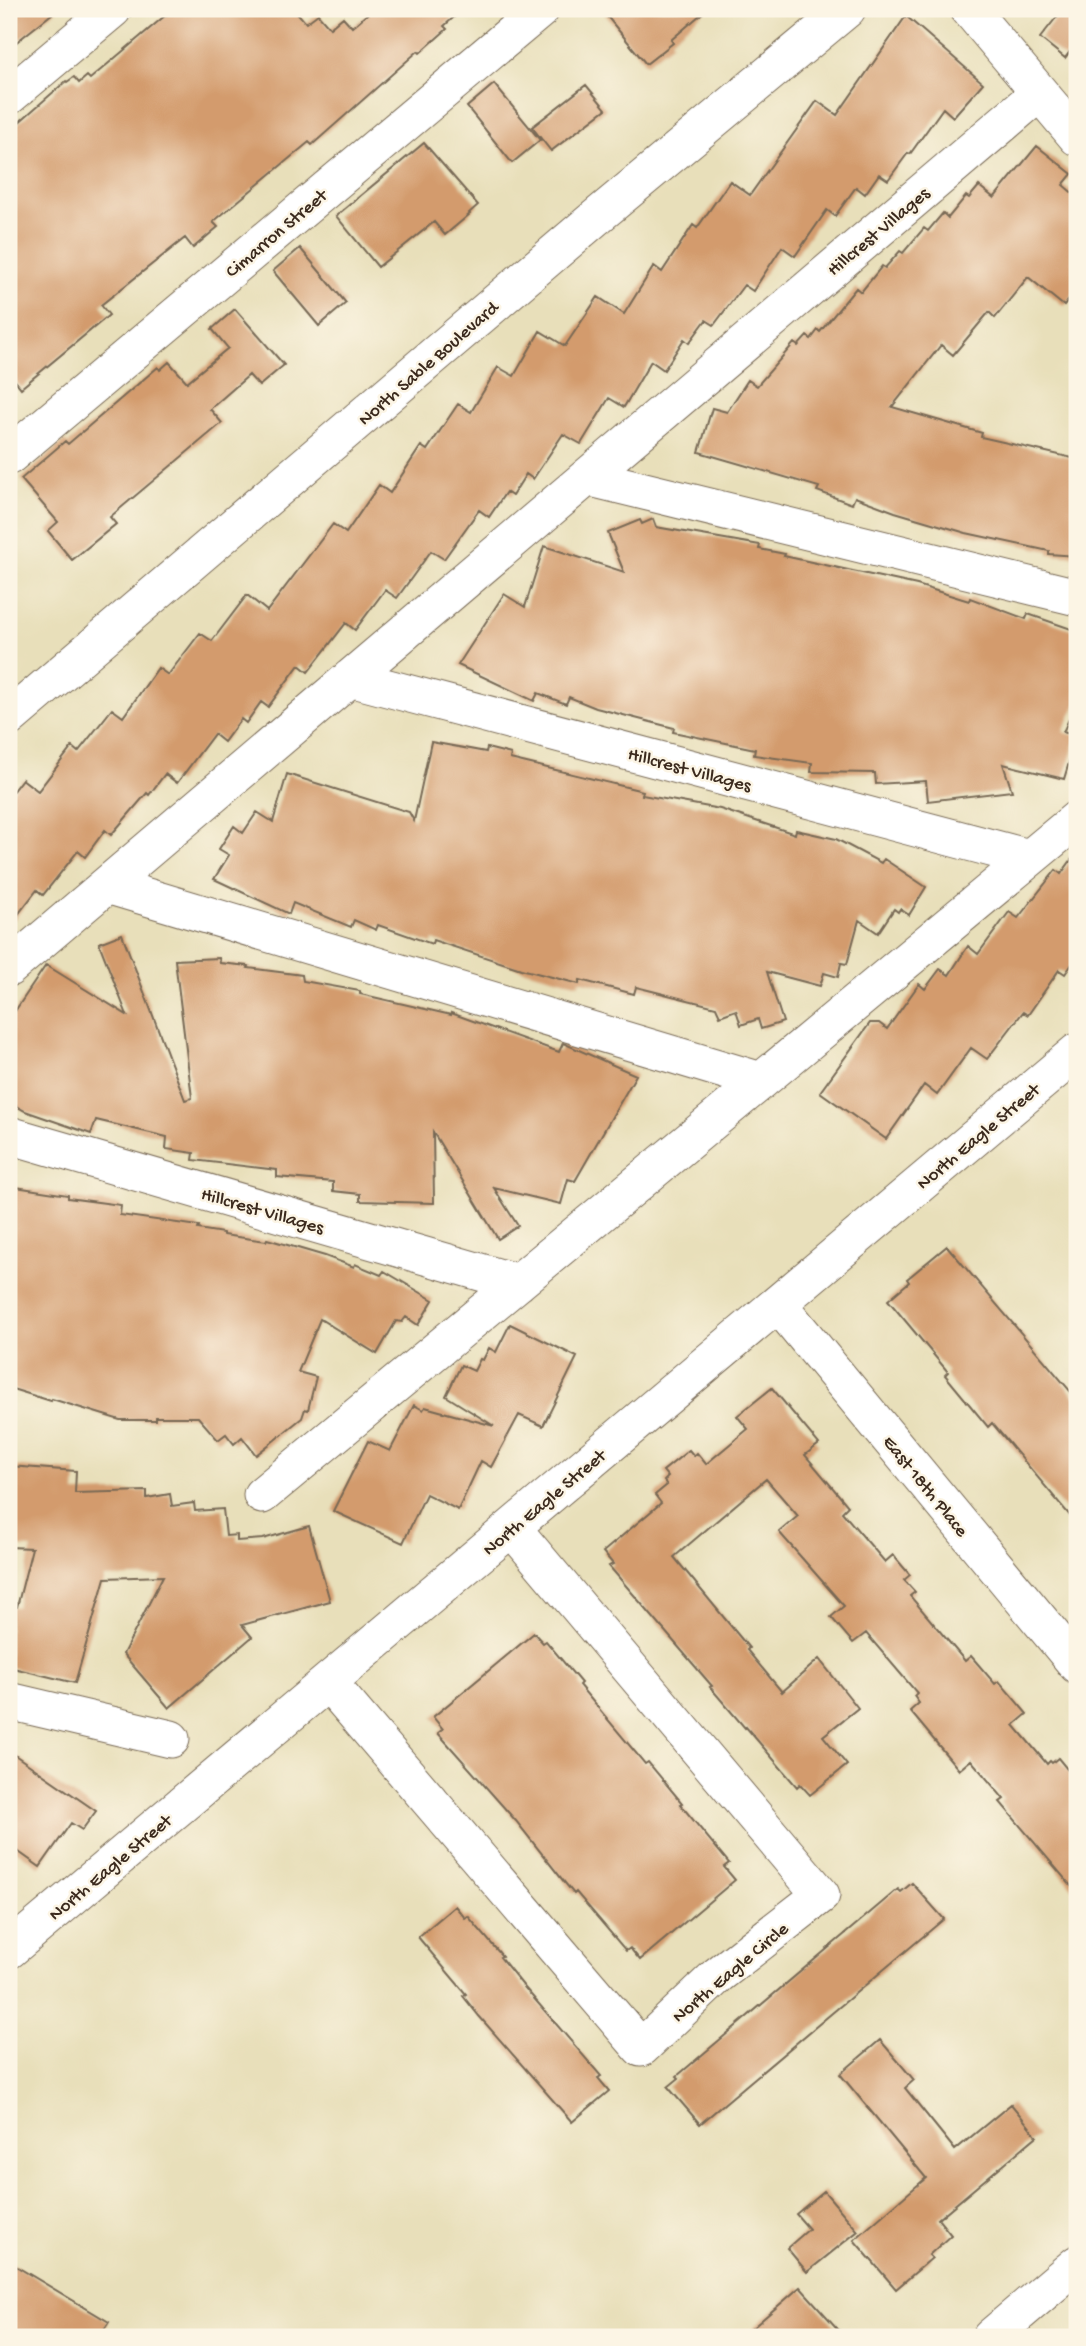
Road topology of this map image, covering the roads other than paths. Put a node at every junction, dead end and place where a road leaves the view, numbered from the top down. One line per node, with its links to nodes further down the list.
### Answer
1 (113, 9): 6 (street)
2 (541, 9): 8 (street, Cimarron Street)
3 (847, 9): 12 (street, North Sable Boulevard)
4 (969, 9): 5 (street)
5 (1039, 93): 7 (street); 9 (street, Hillcrest Villages)
6 (9, 96)
7 (1077, 137)
8 (9, 456)
9 (587, 477): 10 (street); 11 (street, Hillcrest Villages)
10 (1077, 597)
11 (350, 678): 14 (street, Hillcrest Villages); 15 (street, Hillcrest Villages)
12 (9, 718)
13 (1077, 818): 14 (street)
14 (1030, 858): 18 (street)
15 (107, 885): 16 (street, Hillcrest Villages); 18 (street)
16 (9, 968)
17 (1077, 1052): 21 (street, North Eagle Street)
18 (761, 1081): 20 (street)
19 (9, 1135): 20 (street, Hillcrest Villages)
20 (518, 1283): 22 (street)
21 (778, 1304): 23 (street, North Eagle Street); 24 (street, East 18th Place)
22 (262, 1494)
23 (512, 1528): 25 (street, North Eagle Street); 25 (street, North Eagle Circle)
24 (1077, 1665)
25 (328, 1682): 28 (street, North Eagle Street)
26 (12, 1705): 27 (street)
27 (171, 1740)
28 (9, 1950)
29 (1077, 2264): 30 (street)
30 (991, 2337)

